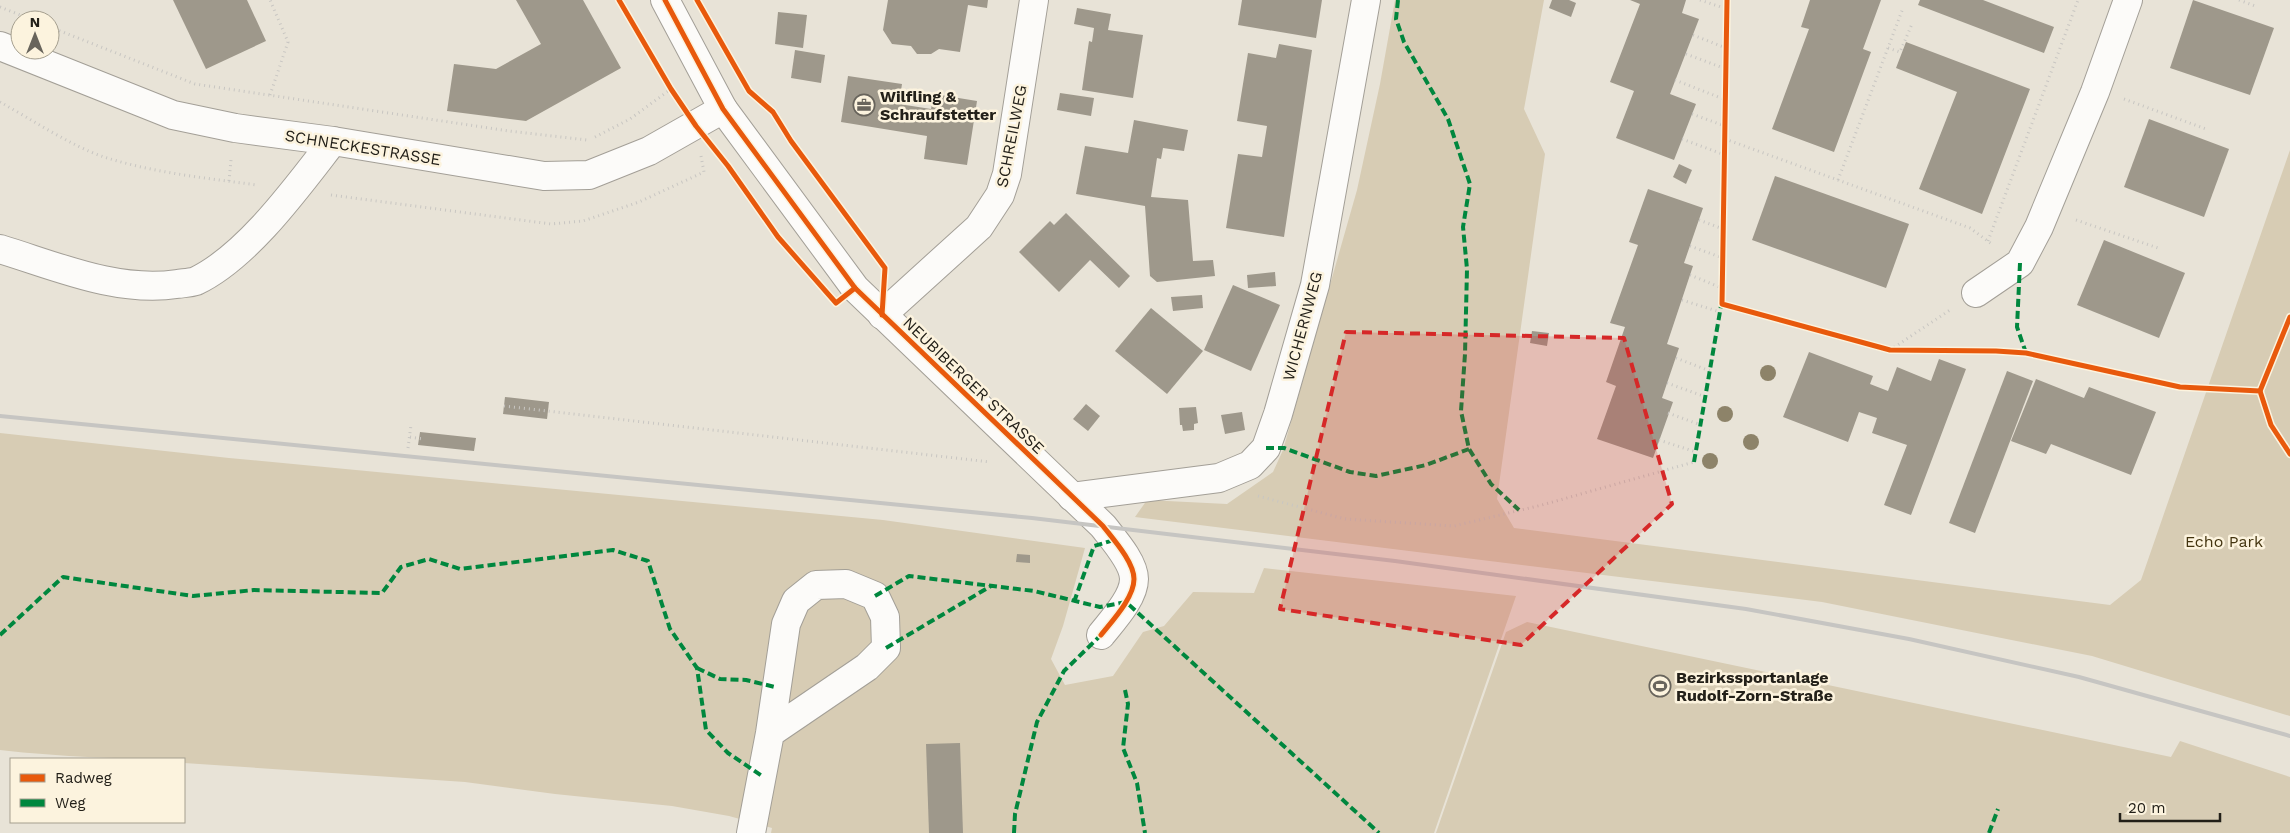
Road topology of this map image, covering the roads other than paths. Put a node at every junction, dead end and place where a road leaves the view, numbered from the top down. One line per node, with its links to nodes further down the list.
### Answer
1 (665, 0): 6 (street, NEUBIBERGER STRASSE)
2 (1034, 0): 10 (street, SCHREILWEG)
3 (1366, 0): 11 (street, WICHERNWEG)
4 (2128, 0): 9 (street)
5 (0, 46): 7 (street, SCHNECKESTRASSE)
6 (723, 109): 7 (street, SCHNECKESTRASSE); 10 (street, NEUBIBERGER STRASSE)
7 (333, 141): 8 (street)
8 (0, 249)
9 (1976, 293)
10 (882, 315): 11 (street, NEUBIBERGER STRASSE)
11 (1072, 497): 12 (street, NEUBIBERGER STRASSE)
12 (1100, 635)
13 (770, 733): 13 (street); 14 (street)
14 (752, 833)

